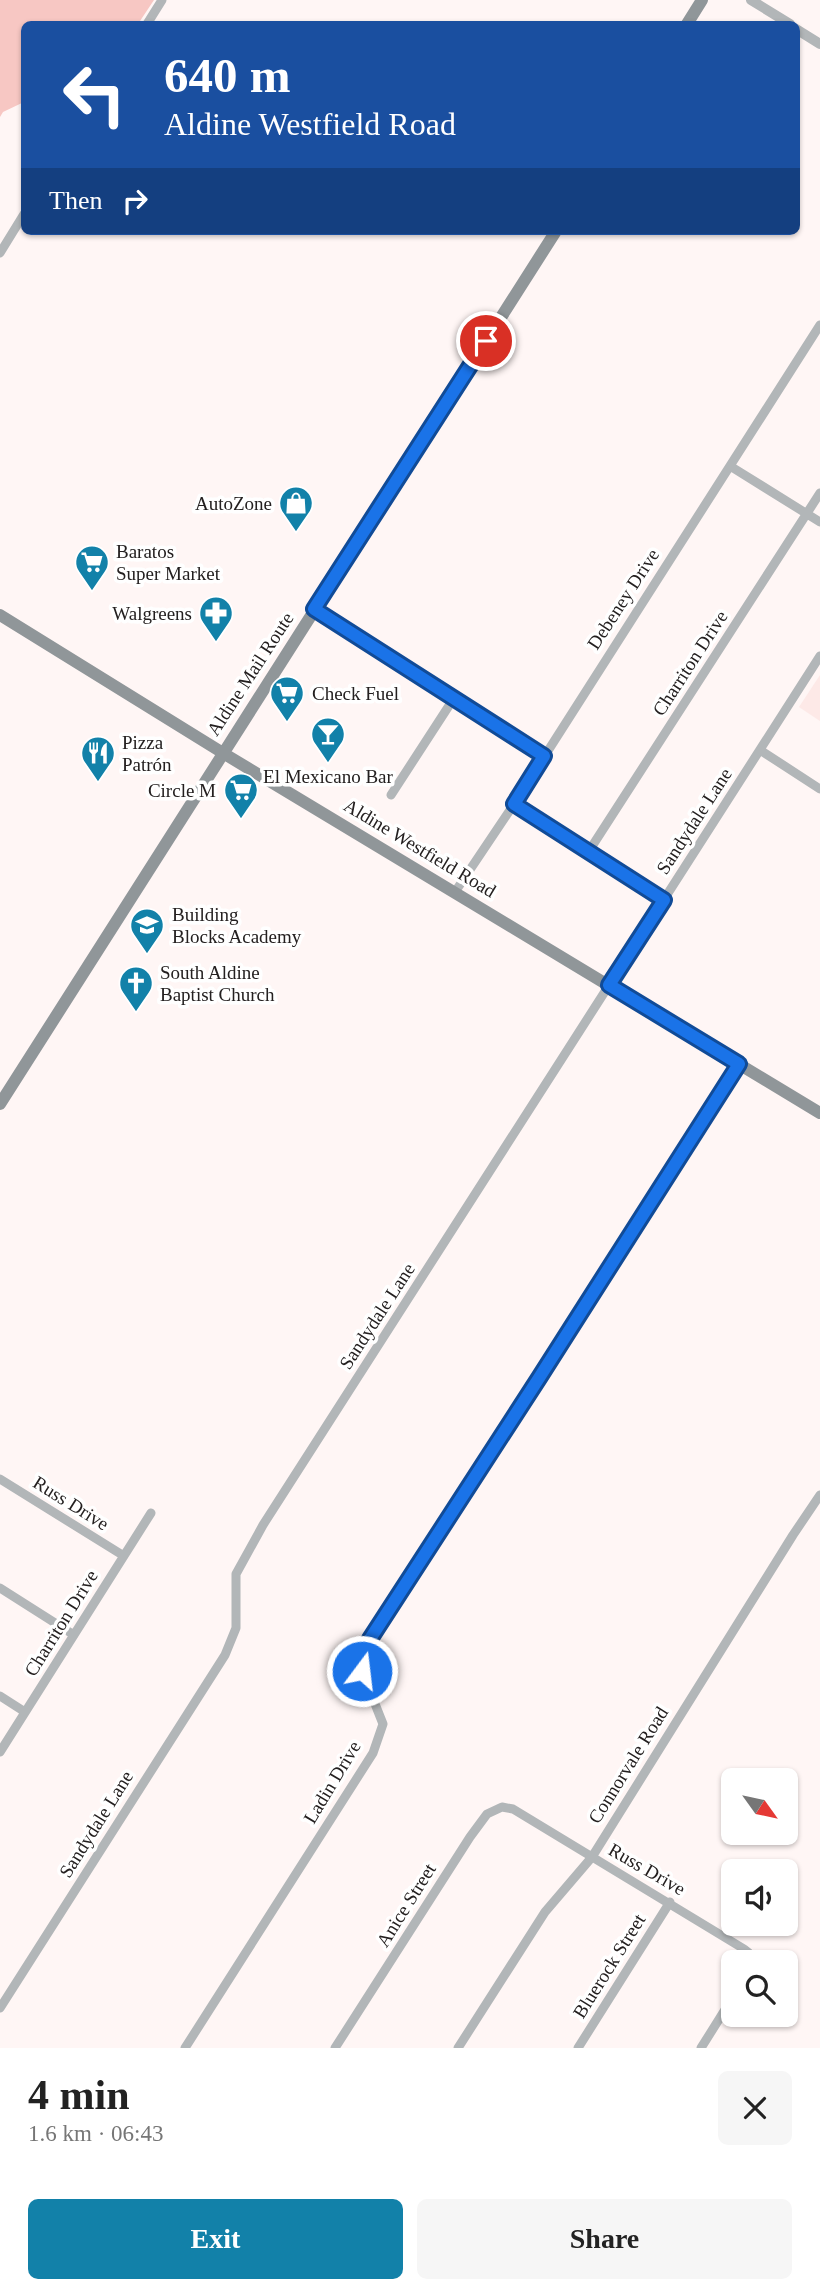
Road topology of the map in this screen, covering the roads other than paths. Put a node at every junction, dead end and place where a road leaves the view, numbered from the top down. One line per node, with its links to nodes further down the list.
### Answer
1 (162, 0): 4 (street)
2 (702, 0): 5 (main road)
3 (751, 0): 6 (street)
4 (148, 21)
5 (689, 21)
6 (785, 21)
7 (800, 32): 8 (street)
8 (820, 44)
9 (21, 219): 11 (street)
10 (552, 235): 17 (main road, Aldine Mail Route)
11 (0, 253)
12 (820, 325): 13 (street, Debeney Drive)
13 (730, 466): 15 (street); 23 (street, Debeney Drive)
14 (820, 493): 15 (street, Charriton Drive)
15 (807, 514): 16 (street); 27 (street, Charriton Drive)
16 (820, 522)
17 (314, 609): 20 (street); 22 (main road, Aldine Mail Route)
18 (0, 615): 22 (main road, Aldine Westfield Road)
19 (820, 656): 21 (street, Sandydale Lane)
20 (454, 698): 23 (street); 25 (street)
21 (760, 750): 24 (street); 29 (street, Sandydale Lane)
22 (223, 752): 28 (main road, Aldine Westfield Road); 32 (main road, Aldine Mail Route)
23 (544, 756): 26 (street, Debeney Drive)
24 (820, 789)
25 (391, 795)
26 (514, 804): 27 (street); 28 (street, Debeney Drive)
27 (589, 851): 29 (street)
28 (455, 892): 30 (main road, Aldine Westfield Road)
29 (664, 900): 30 (street, Sandydale Lane)
30 (609, 985): 31 (main road, Aldine Westfield Road); 47 (street, Sandydale Lane)
31 (739, 1064): 33 (main road, Aldine Westfield Road); 49 (street, Ladin Drive)
32 (0, 1104)
33 (820, 1113)
34 (0, 1479): 37 (street, Russ Drive)
35 (820, 1495): 44 (street, Connorvale Road)
36 (151, 1513): 37 (street, Charriton Drive)
37 (124, 1556): 39 (street, Charriton Drive)
38 (0, 1588): 39 (street)
39 (74, 1635): 41 (street, Charriton Drive)
40 (0, 1696): 41 (street)
41 (25, 1712): 42 (street, Charriton Drive)
42 (0, 1752)
43 (521, 1814): 44 (street, Russ Drive); 50 (street, Anice Street)
44 (592, 1857): 45 (street, Russ Drive); 51 (street, Connorvale Road)
45 (670, 1902): 46 (street, Russ Drive); 52 (street, Bluerock Street)
46 (745, 1950)
47 (0, 2008)
48 (721, 2016): 53 (street)
49 (185, 2048)
50 (335, 2048)
51 (458, 2048)
52 (578, 2048)
53 (701, 2048)

